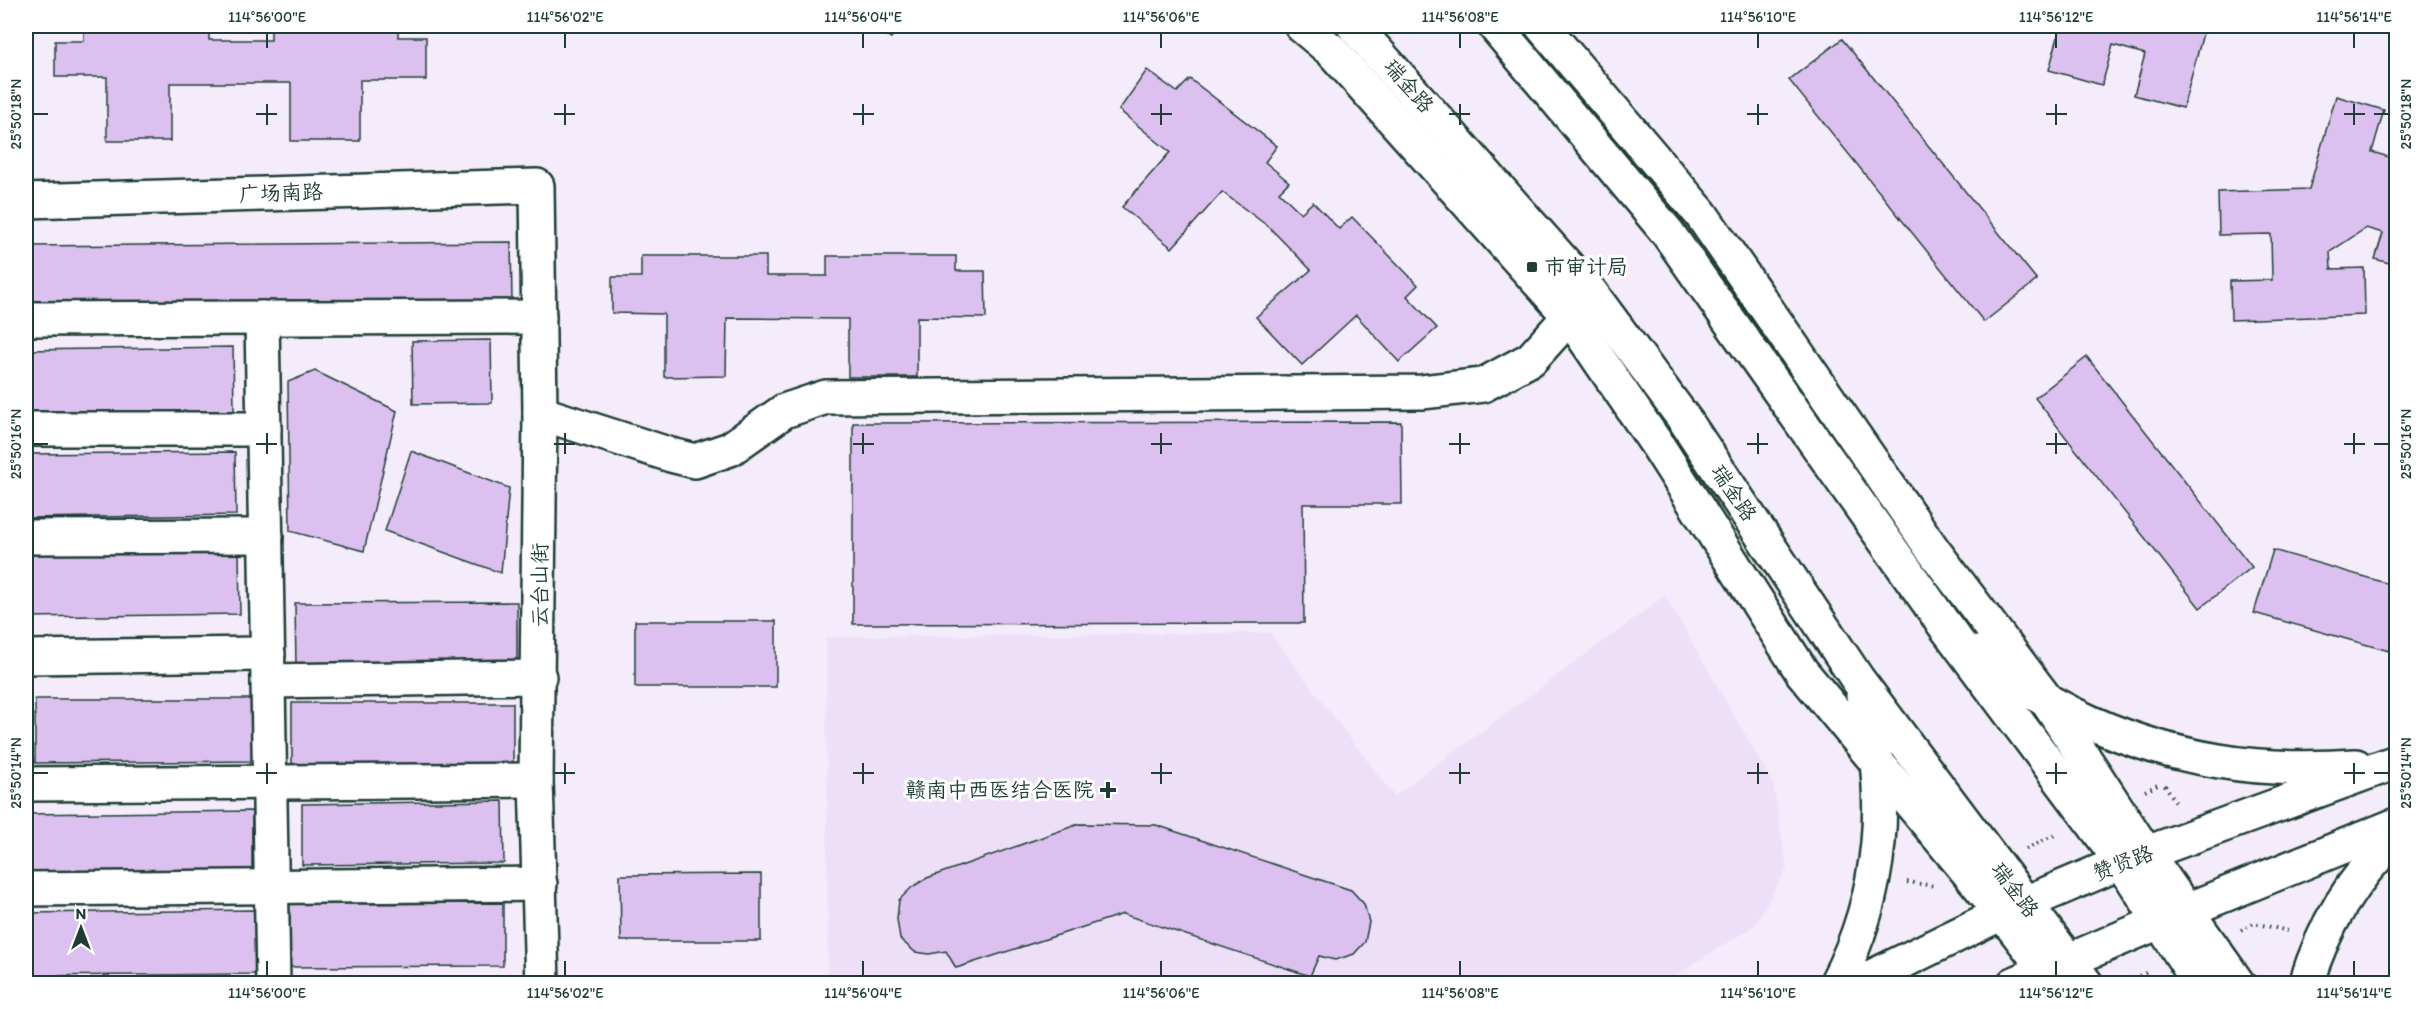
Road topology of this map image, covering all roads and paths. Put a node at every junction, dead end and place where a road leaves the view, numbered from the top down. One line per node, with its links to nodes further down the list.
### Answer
1 (1302, 26): 7 (street)
2 (1354, 26): 7 (street, 瑞金路)
3 (1495, 26): 16 (street)
4 (1542, 26): 21 (street)
5 (537, 186): 6 (street, 广场南路); 8 (street, 云台山街)
6 (26, 201)
7 (1580, 305): 11 (street); 20 (street, 瑞金路); 23 (street)
8 (539, 316): 9 (street); 11 (street, 云台山街)
9 (262, 318): 10 (street); 13 (street)
10 (26, 319)
11 (540, 413): 19 (street, 云台山街)
12 (26, 429): 13 (street)
13 (264, 429): 14 (street)
14 (266, 536): 15 (street); 18 (street)
15 (26, 537)
16 (1943, 623): 21 (street); 29 (street)
17 (26, 657): 18 (street)
18 (268, 668): 19 (street); 25 (street)
19 (539, 677): 24 (street, 云台山街)
20 (1858, 680): 23 (street); 33 (street, 瑞金路)
21 (2045, 698): 22 (street); 29 (street)
22 (2397, 761): 29 (street, 赞贤路)
23 (1877, 762): 33 (street); 38 (street)
24 (536, 780): 25 (street); 30 (street, 云台山街)
25 (270, 782): 26 (street); 31 (street)
26 (26, 784)
27 (2397, 825): 34 (street)
28 (2397, 837): 43 (street)
29 (2134, 857): 33 (street, 赞贤路); 34 (street)
30 (540, 884): 31 (street); 37 (street, 云台山街)
31 (271, 887): 32 (street); 36 (street)
32 (26, 889)
33 (2014, 908): 35 (street, 瑞金路); 39 (street, 赞贤路)
34 (2174, 915): 35 (street); 41 (street); 42 (street)
35 (2065, 974): 40 (street)
36 (273, 984)
37 (542, 984)
38 (1836, 984)
39 (1857, 984)
40 (2014, 984)
41 (2200, 984)
42 (2238, 984)
43 (2306, 984)

